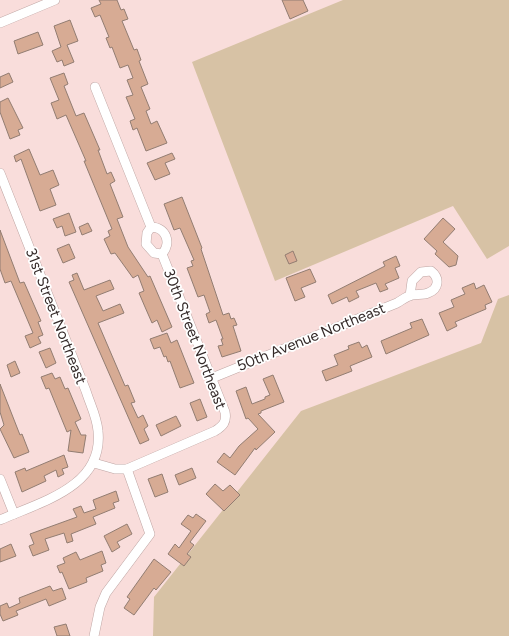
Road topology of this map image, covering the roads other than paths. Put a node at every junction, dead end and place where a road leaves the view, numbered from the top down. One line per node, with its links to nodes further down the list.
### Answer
1 (55, 0): 2 (street)
2 (0, 23)
3 (94, 87): 5 (street)
4 (0, 172): 9 (street, 31st Street Northeast)
5 (151, 227): 6 (street, 30th Street Northeast); 6 (street, 30th Street Northeast)
6 (162, 254): 8 (street, 30th Street Northeast)
7 (410, 296): 8 (street, 50th Avenue Northeast)
8 (212, 378): 10 (street, 30th Street Northeast)
9 (94, 463): 10 (street); 12 (street)
10 (127, 469): 14 (street)
11 (0, 479): 12 (street)
12 (14, 514): 13 (street)
13 (0, 520)
14 (94, 636)

